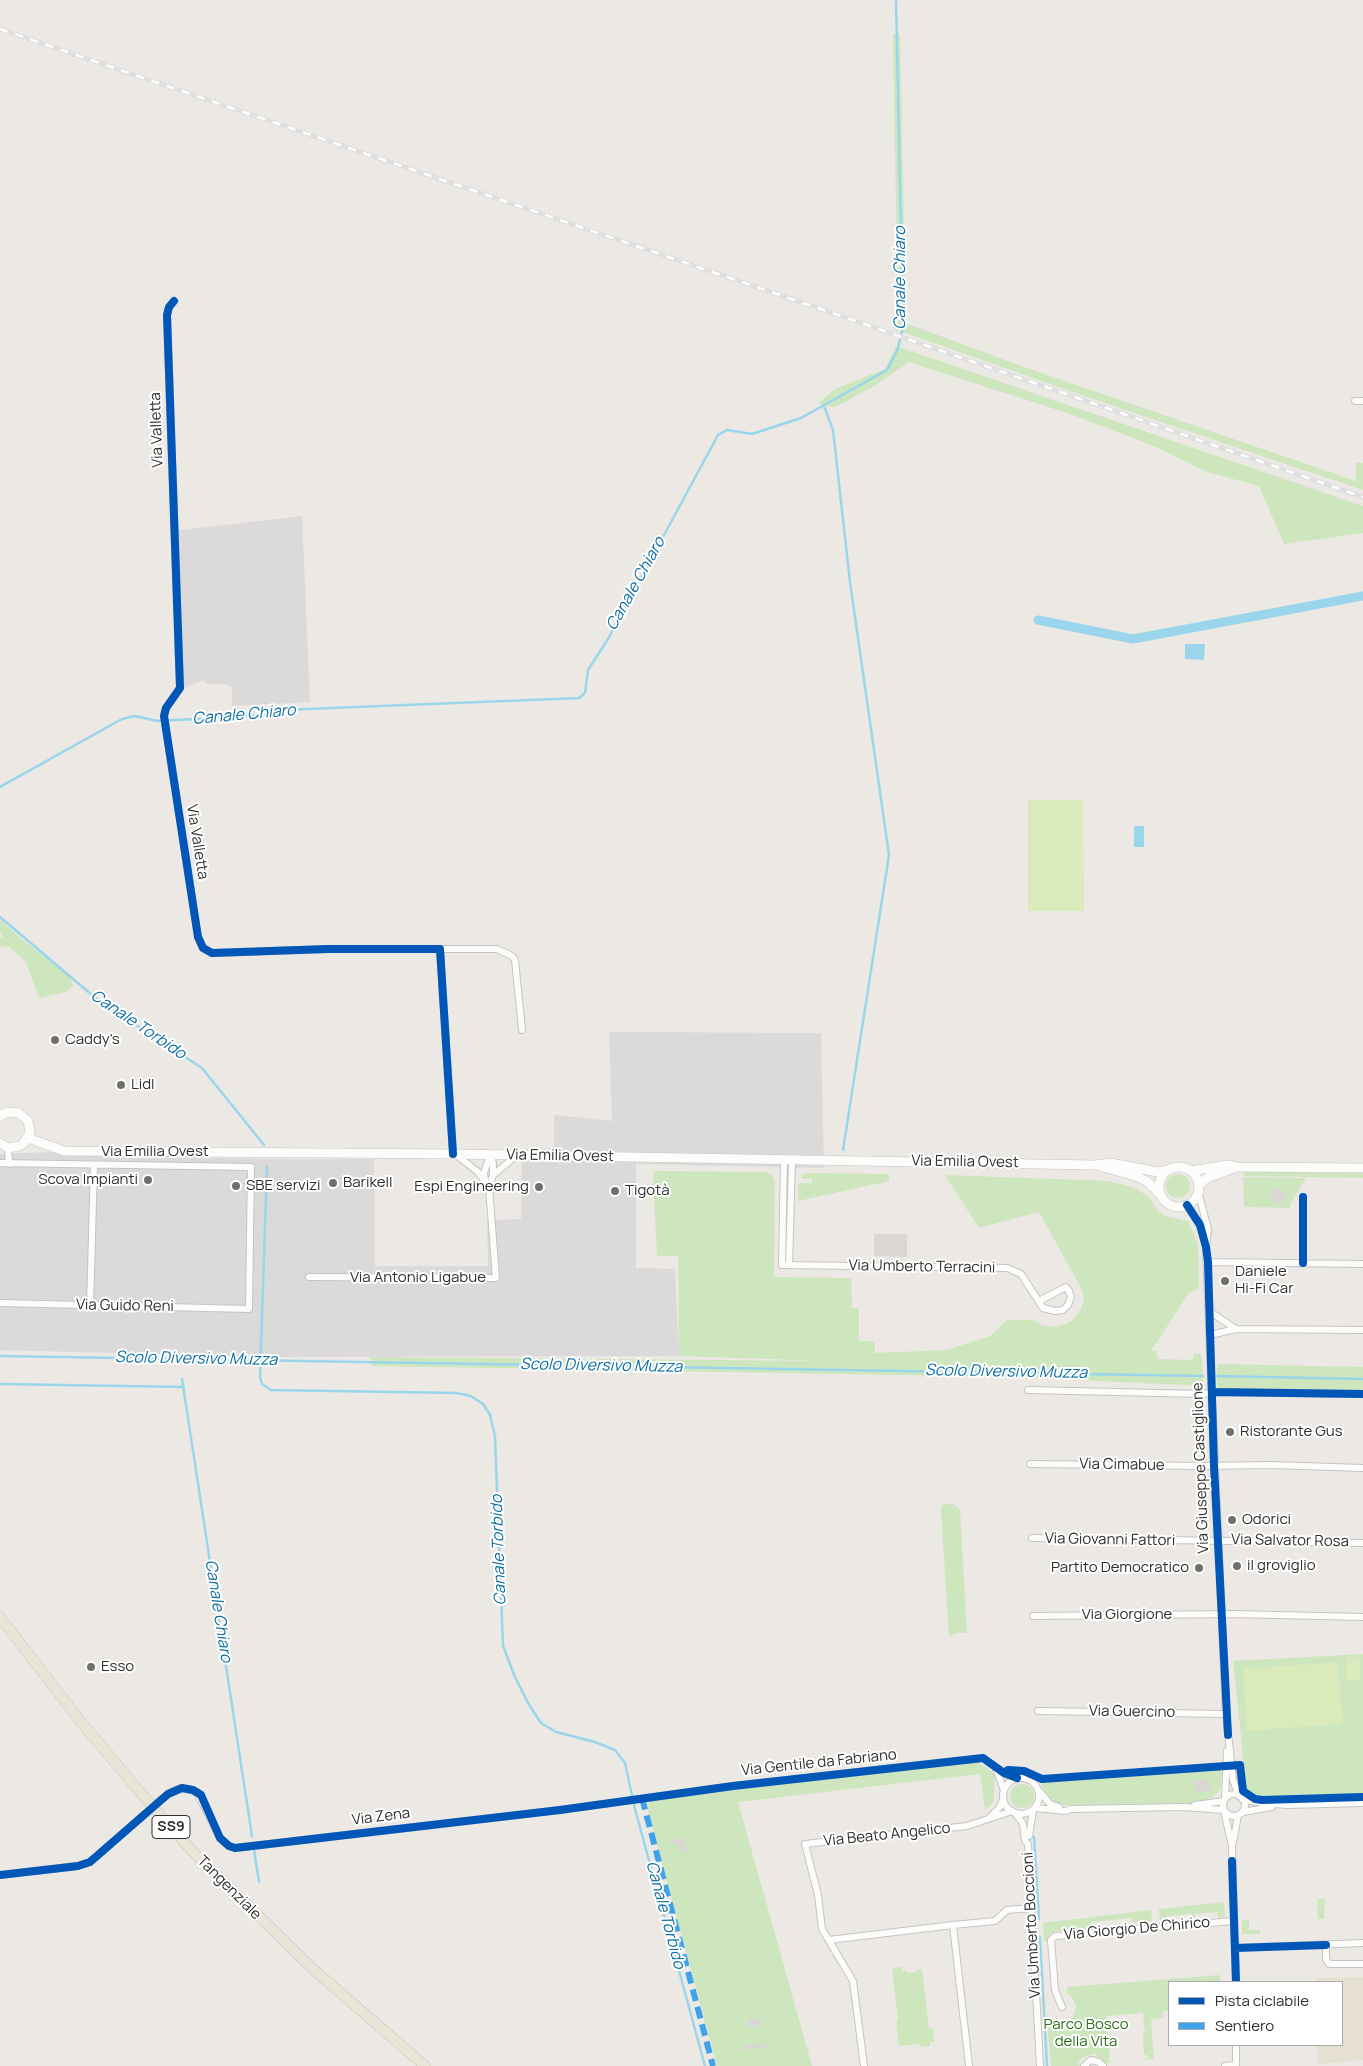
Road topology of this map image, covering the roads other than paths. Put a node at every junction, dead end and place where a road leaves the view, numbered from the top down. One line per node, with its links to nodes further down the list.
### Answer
1 (174, 301): 4 (street, Via Valletta)
2 (1355, 401): 3 (street)
3 (1363, 401)
4 (440, 949): 5 (street, Via Valletta); 9 (street)
5 (522, 1030)
6 (0, 1115): 7 (main road)
7 (28, 1138): 8 (main road); 9 (main road, Via Emilia Ovest)
8 (4, 1146): 14 (street)
9 (454, 1154): 10 (main road, Via Emilia Ovest); 22 (street, Via Antonio Ligabue)
10 (490, 1155): 11 (main road, Via Emilia Ovest); 21 (street, Via Antonio Ligabue); 22 (street)
11 (517, 1155): 12 (main road, Via Emilia Ovest); 21 (street)
12 (788, 1160): 15 (main road, Via Emilia Ovest); 33 (street, Via Umberto Terracini)
13 (0, 1163): 14 (street, Via Emilia Ovest)
14 (9, 1164): 16 (street, Via Emilia Ovest)
15 (1095, 1165): 19 (main road, Via Emilia Ovest); 25 (main road, Via Emilia Ovest)
16 (94, 1166): 35 (street); 36 (street, Via Emilia Ovest)
17 (1238, 1167): 18 (main road); 20 (main road); 24 (main road)
18 (1363, 1168)
19 (1168, 1170): 20 (main road); 25 (main road)
20 (1191, 1171): 24 (main road)
21 (493, 1175): 23 (street, Via Antonio Ligabue)
22 (485, 1179): 23 (street, Via Antonio Ligabue)
23 (489, 1187): 32 (street, Via Antonio Ligabue)
24 (1198, 1188): 27 (main road); 28 (street, Via Giuseppe Castiglione)
25 (1160, 1195): 27 (main road)
26 (1303, 1197): 30 (street)
27 (1187, 1205): 28 (street, Via Giuseppe Castiglione)
28 (1206, 1247): 29 (street, Via Giuseppe Castiglione)
29 (1208, 1262): 30 (street); 37 (street, Via Giuseppe Castiglione)
30 (1303, 1263): 31 (street)
31 (1363, 1264)
32 (309, 1277)
33 (1039, 1301): 33 (street)
34 (0, 1303): 35 (street, Via Guido Reni)
35 (90, 1306): 36 (street, Via Guido Reni)
36 (249, 1309)
37 (1209, 1311): 38 (street, Via Giuseppe Castiglione); 39 (street)
38 (1209, 1323): 39 (street); 42 (street, Via Giuseppe Castiglione)
39 (1226, 1323): 40 (street)
40 (1236, 1330): 41 (street); 42 (street)
41 (1363, 1330)
42 (1210, 1335): 44 (street, Via Giuseppe Castiglione)
43 (1028, 1390): 44 (street)
44 (1212, 1392): 45 (street); 47 (street, Via Giuseppe Castiglione)
45 (1363, 1394)
46 (1030, 1464): 47 (street, Via Cimabue)
47 (1214, 1466): 48 (street, Via Cimabue); 50 (street, Via Giuseppe Castiglione)
48 (1363, 1468)
49 (1032, 1538): 50 (street, Via Giovanni Fattori)
50 (1218, 1540): 51 (street, Via Salvator Rosa); 52 (street, Via Giuseppe Castiglione)
51 (1363, 1543)
52 (1221, 1614): 53 (street, Via Giorgione); 55 (street, Via Giorgione); 57 (street, Via Giuseppe Castiglione)
53 (1034, 1616)
54 (0, 1617): 92 (main road, Tangenziale / SS9)
55 (1363, 1617)
56 (1038, 1711): 57 (street, Via Guercino)
57 (1226, 1714): 58 (street, Via Giuseppe Castiglione)
58 (1228, 1735): 63 (street, Via Giuseppe Castiglione); 66 (street, Via Giuseppe Castiglione)
59 (996, 1768): 60 (street, Via Gentile da Fabriano); 61 (street); 64 (street, Via Gentile da Fabriano)
60 (1017, 1778): 61 (street); 62 (street)
61 (1004, 1790): 65 (street)
62 (1039, 1792): 71 (street); 72 (street)
63 (1241, 1797): 66 (street); 69 (street); 76 (street)
64 (642, 1798): 67 (street, Via Zena)
65 (1003, 1799): 74 (street); 77 (street)
66 (1224, 1800): 70 (street); 73 (street)
67 (158, 1802)
68 (1363, 1804): 69 (street)
69 (1288, 1805): 76 (street)
70 (1184, 1807): 72 (street); 73 (street)
71 (1034, 1809): 72 (street); 74 (street); 78 (street, Via Umberto Boccioni)
72 (1070, 1810)
73 (1224, 1811): 76 (street); 79 (street)
74 (1013, 1812): 77 (street, Via Beato Angelico); 78 (street, Via Umberto Boccioni)
75 (146, 1813): 80 (street)
76 (1240, 1813): 79 (street)
77 (978, 1824): 84 (street, Via Beato Angelico)
78 (1028, 1844): 81 (street, Via Umberto Boccioni)
79 (1232, 1846): 82 (street)
80 (0, 1875)
81 (1032, 1908): 83 (street); 95 (street, Via Umberto Boccioni)
82 (1234, 1921): 87 (street); 90 (street, Via Giorgio De Chirico)
83 (954, 1925): 84 (street); 94 (street)
84 (829, 1940): 93 (street, Via Beato Angelico)
85 (1363, 1944): 86 (street)
86 (1326, 1945): 87 (street); 88 (street)
87 (1235, 1948): 89 (street)
88 (1363, 1964)
89 (1236, 1981)
90 (1062, 2007)
91 (1236, 2046): 98 (street)
92 (425, 2066)
93 (864, 2066)
94 (969, 2066)
95 (1040, 2066)
96 (1084, 2066): 97 (street)
97 (1103, 2066)
98 (1225, 2066)

